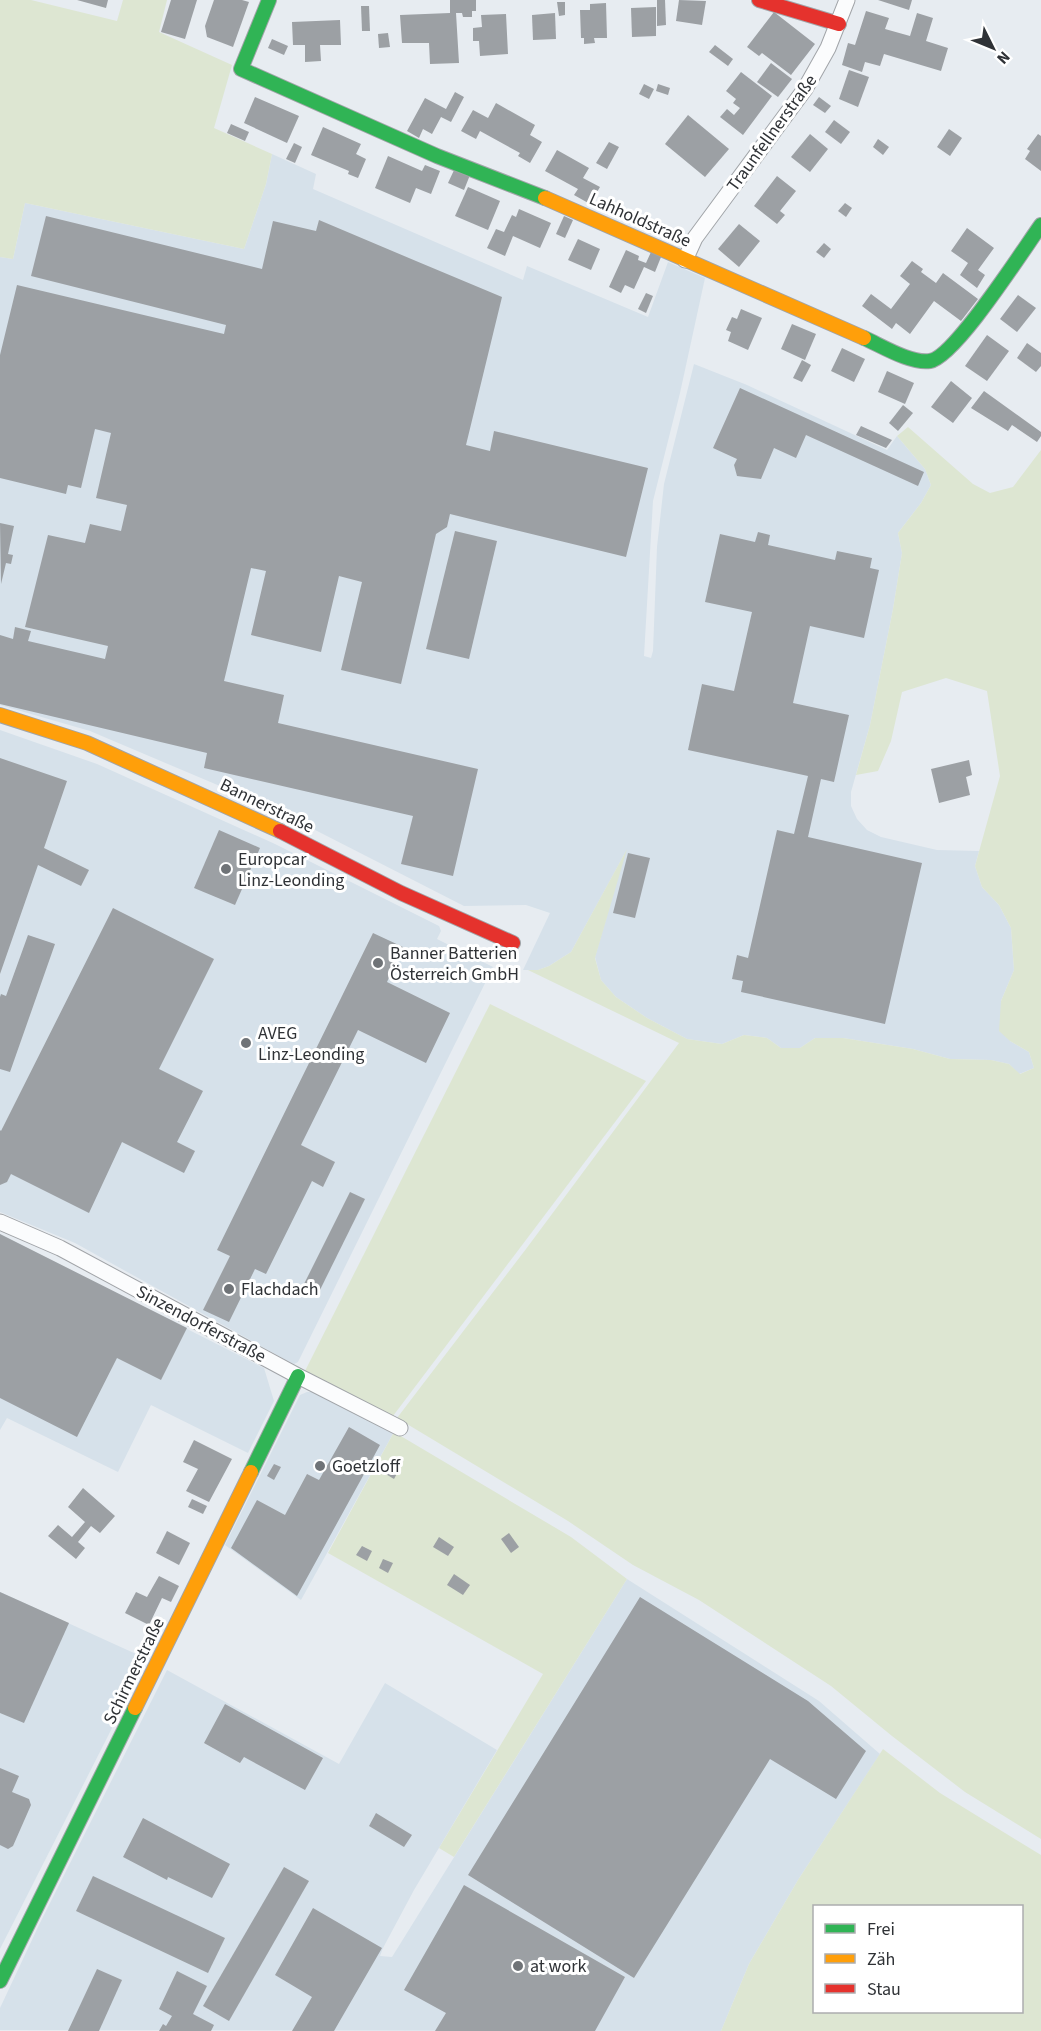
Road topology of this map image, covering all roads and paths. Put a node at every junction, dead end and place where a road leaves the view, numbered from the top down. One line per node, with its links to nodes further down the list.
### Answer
1 (269, 0): 8 (street, Lahholdstraße)
2 (759, 0): 5 (street)
3 (816, 0): 5 (street)
4 (847, 0): 6 (street, Traunfellnerstraße)
5 (810, 16): 6 (street)
6 (839, 24): 8 (street, Traunfellnerstraße)
7 (1041, 225): 8 (street, Lahholdstraße)
8 (685, 260)
9 (0, 716): 10 (street, Bannerstraße)
10 (513, 943)
11 (0, 1222): 12 (street, Sinzendorferstraße)
12 (298, 1376): 13 (street, Sinzendorferstraße); 14 (street, Schirmerstraße)
13 (400, 1428)
14 (0, 1981)

